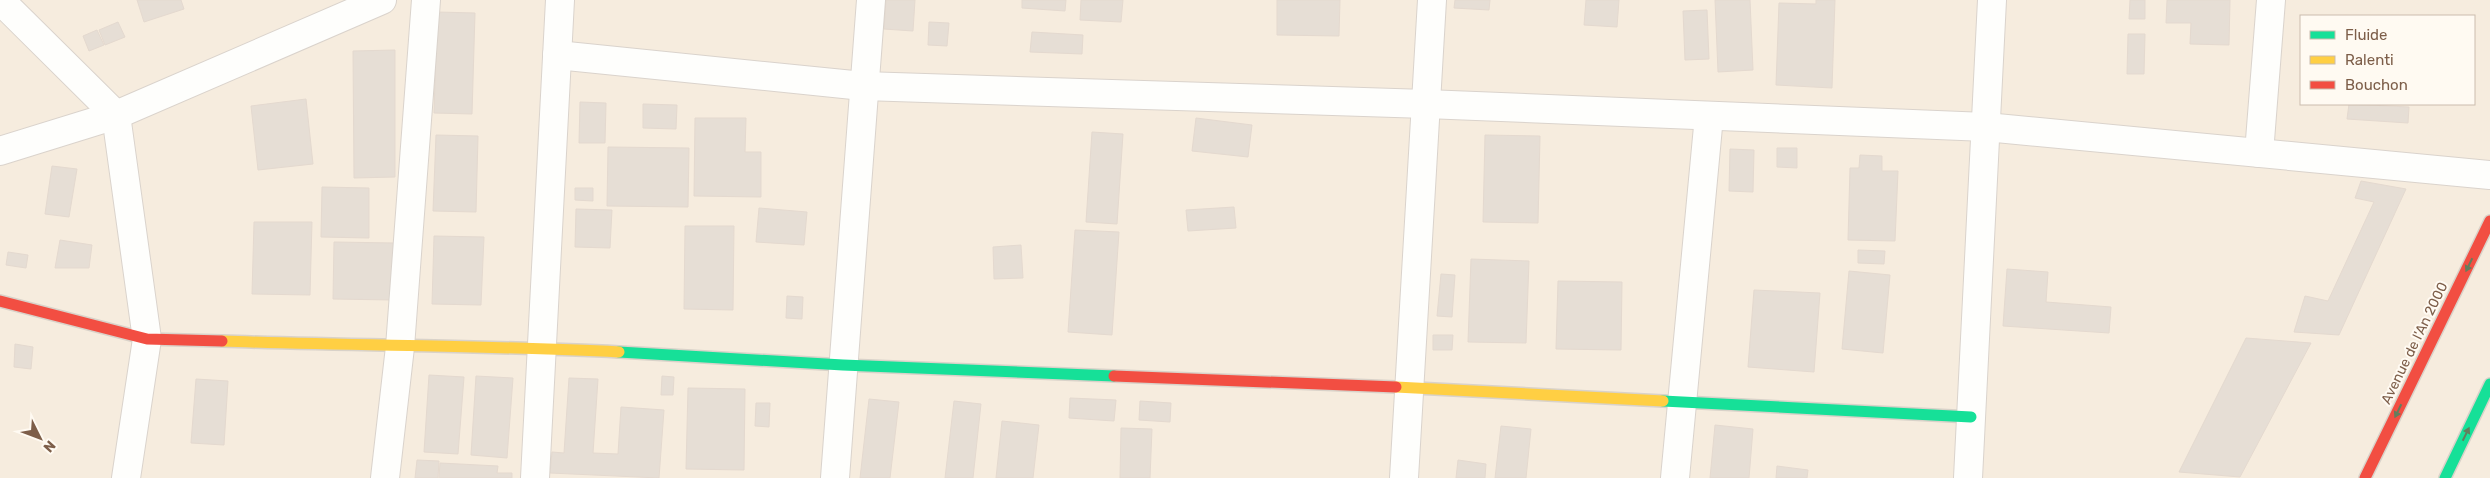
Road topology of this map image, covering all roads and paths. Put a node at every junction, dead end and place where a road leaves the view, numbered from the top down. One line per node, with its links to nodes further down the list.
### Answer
1 (0, 0): 12 (street)
2 (382, 0): 12 (street)
3 (426, 0): 21 (street)
4 (560, 0): 9 (street)
5 (870, 0): 10 (street)
6 (1432, 0): 11 (street)
7 (1992, 0): 14 (street)
8 (2271, 0): 16 (street)
9 (557, 55): 10 (street); 22 (street)
10 (863, 86): 11 (street); 23 (street)
11 (1426, 104): 13 (street); 24 (street)
12 (116, 114): 15 (street); 20 (street)
13 (1709, 116): 14 (street); 26 (street)
14 (1986, 127): 16 (street); 27 (street)
15 (0, 152)
16 (2259, 153): 17 (street)
17 (2490, 175)
18 (2490, 221): 35 (street, Avenue de l'An 2000, one-way to 35)
19 (0, 301): 20 (street)
20 (147, 339): 21 (street); 28 (street)
21 (400, 347): 22 (street); 29 (street)
22 (542, 348): 23 (street); 30 (street)
23 (843, 365): 24 (street); 31 (street)
24 (1409, 388): 26 (street); 32 (street)
25 (2489, 388): 36 (street, one-way to 25)
26 (1682, 402): 27 (street); 33 (street)
27 (1971, 417): 34 (street)
28 (126, 478)
29 (385, 478)
30 (535, 478)
31 (834, 478)
32 (1404, 478)
33 (1675, 478)
34 (1968, 478)
35 (2365, 478)
36 (2445, 478)

